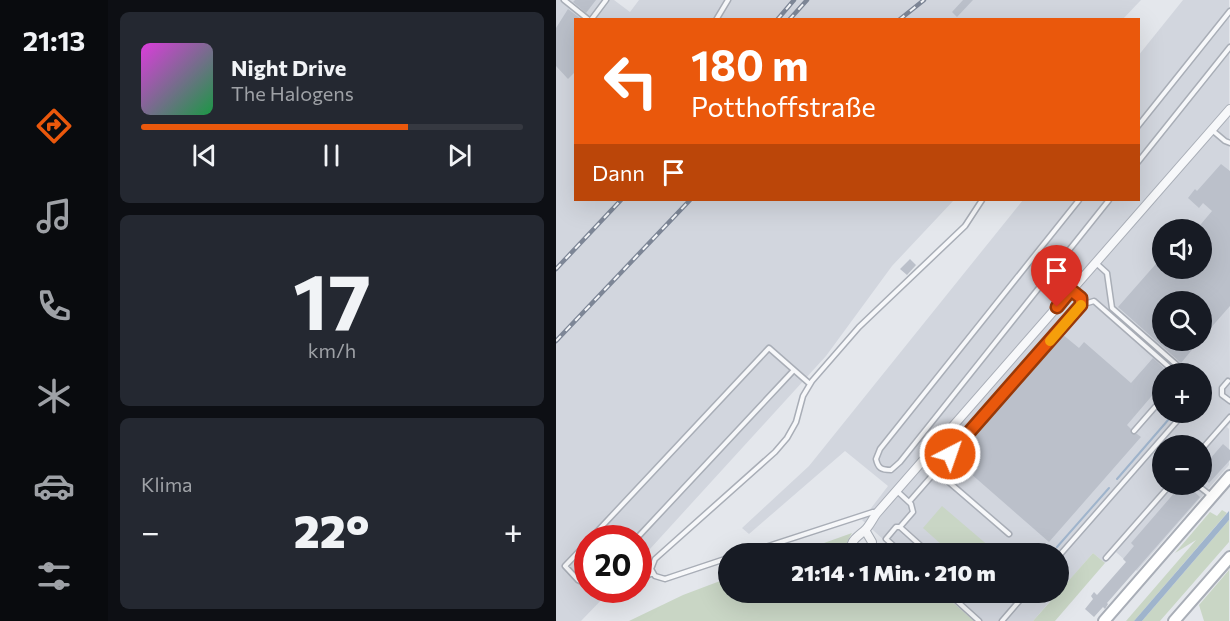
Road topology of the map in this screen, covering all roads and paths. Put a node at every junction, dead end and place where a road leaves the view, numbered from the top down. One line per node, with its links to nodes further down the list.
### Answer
1 (564, 0): 5 (lane)
2 (606, 0): 6 (lane)
3 (728, 0): 7 (lane)
4 (1230, 10): 10 (lane)
5 (587, 18)
6 (592, 18)
7 (717, 18)
8 (1230, 47): 13 (lane)
9 (1230, 109): 11 (street)
10 (1140, 123)
11 (1212, 129): 12 (lane); 17 (street)
12 (1230, 143)
13 (1140, 160)
14 (981, 201): 24 (lane)
15 (1078, 201): 16 (lane)
16 (1108, 201)
17 (1095, 262): 18 (street); 21 (lane)
18 (1071, 290): 19 (lane); 33 (street)
19 (1081, 305): 20 (lane); 31 (lane)
20 (1164, 363)
21 (1175, 363)
22 (794, 370): 24 (lane); 38 (lane); 39 (lane)
23 (1228, 381): 25 (lane)
24 (810, 384): 53 (lane)
25 (1230, 401)
26 (1152, 410): 29 (lane)
27 (1230, 417): 30 (lane)
28 (1176, 423): 48 (lane)
29 (1134, 431)
30 (1212, 437)
31 (936, 471): 36 (lane); 42 (lane)
32 (1230, 476): 35 (main road)
33 (896, 491): 36 (lane); 37 (street)
34 (1161, 495): 51 (lane)
35 (1212, 496): 60 (main road)
36 (909, 502): 40 (lane)
37 (877, 513): 41 (street); 43 (lane)
38 (603, 525)
39 (649, 525)
40 (900, 527): 46 (lane); 47 (lane)
41 (865, 530): 44 (street); 45 (street)
42 (1009, 534)
43 (778, 543)
44 (852, 543)
45 (872, 543)
46 (891, 543)
47 (918, 543)
48 (1069, 545)
49 (574, 557): 55 (lane)
50 (1230, 557): 61 (main road)
51 (1106, 558)
52 (718, 561): 54 (lane)
53 (652, 566)
54 (652, 573)
55 (574, 576)
56 (959, 603): 58 (lane)
57 (1018, 603): 59 (lane)
58 (979, 621)
59 (1002, 621)
60 (1104, 621)
61 (1174, 621)

